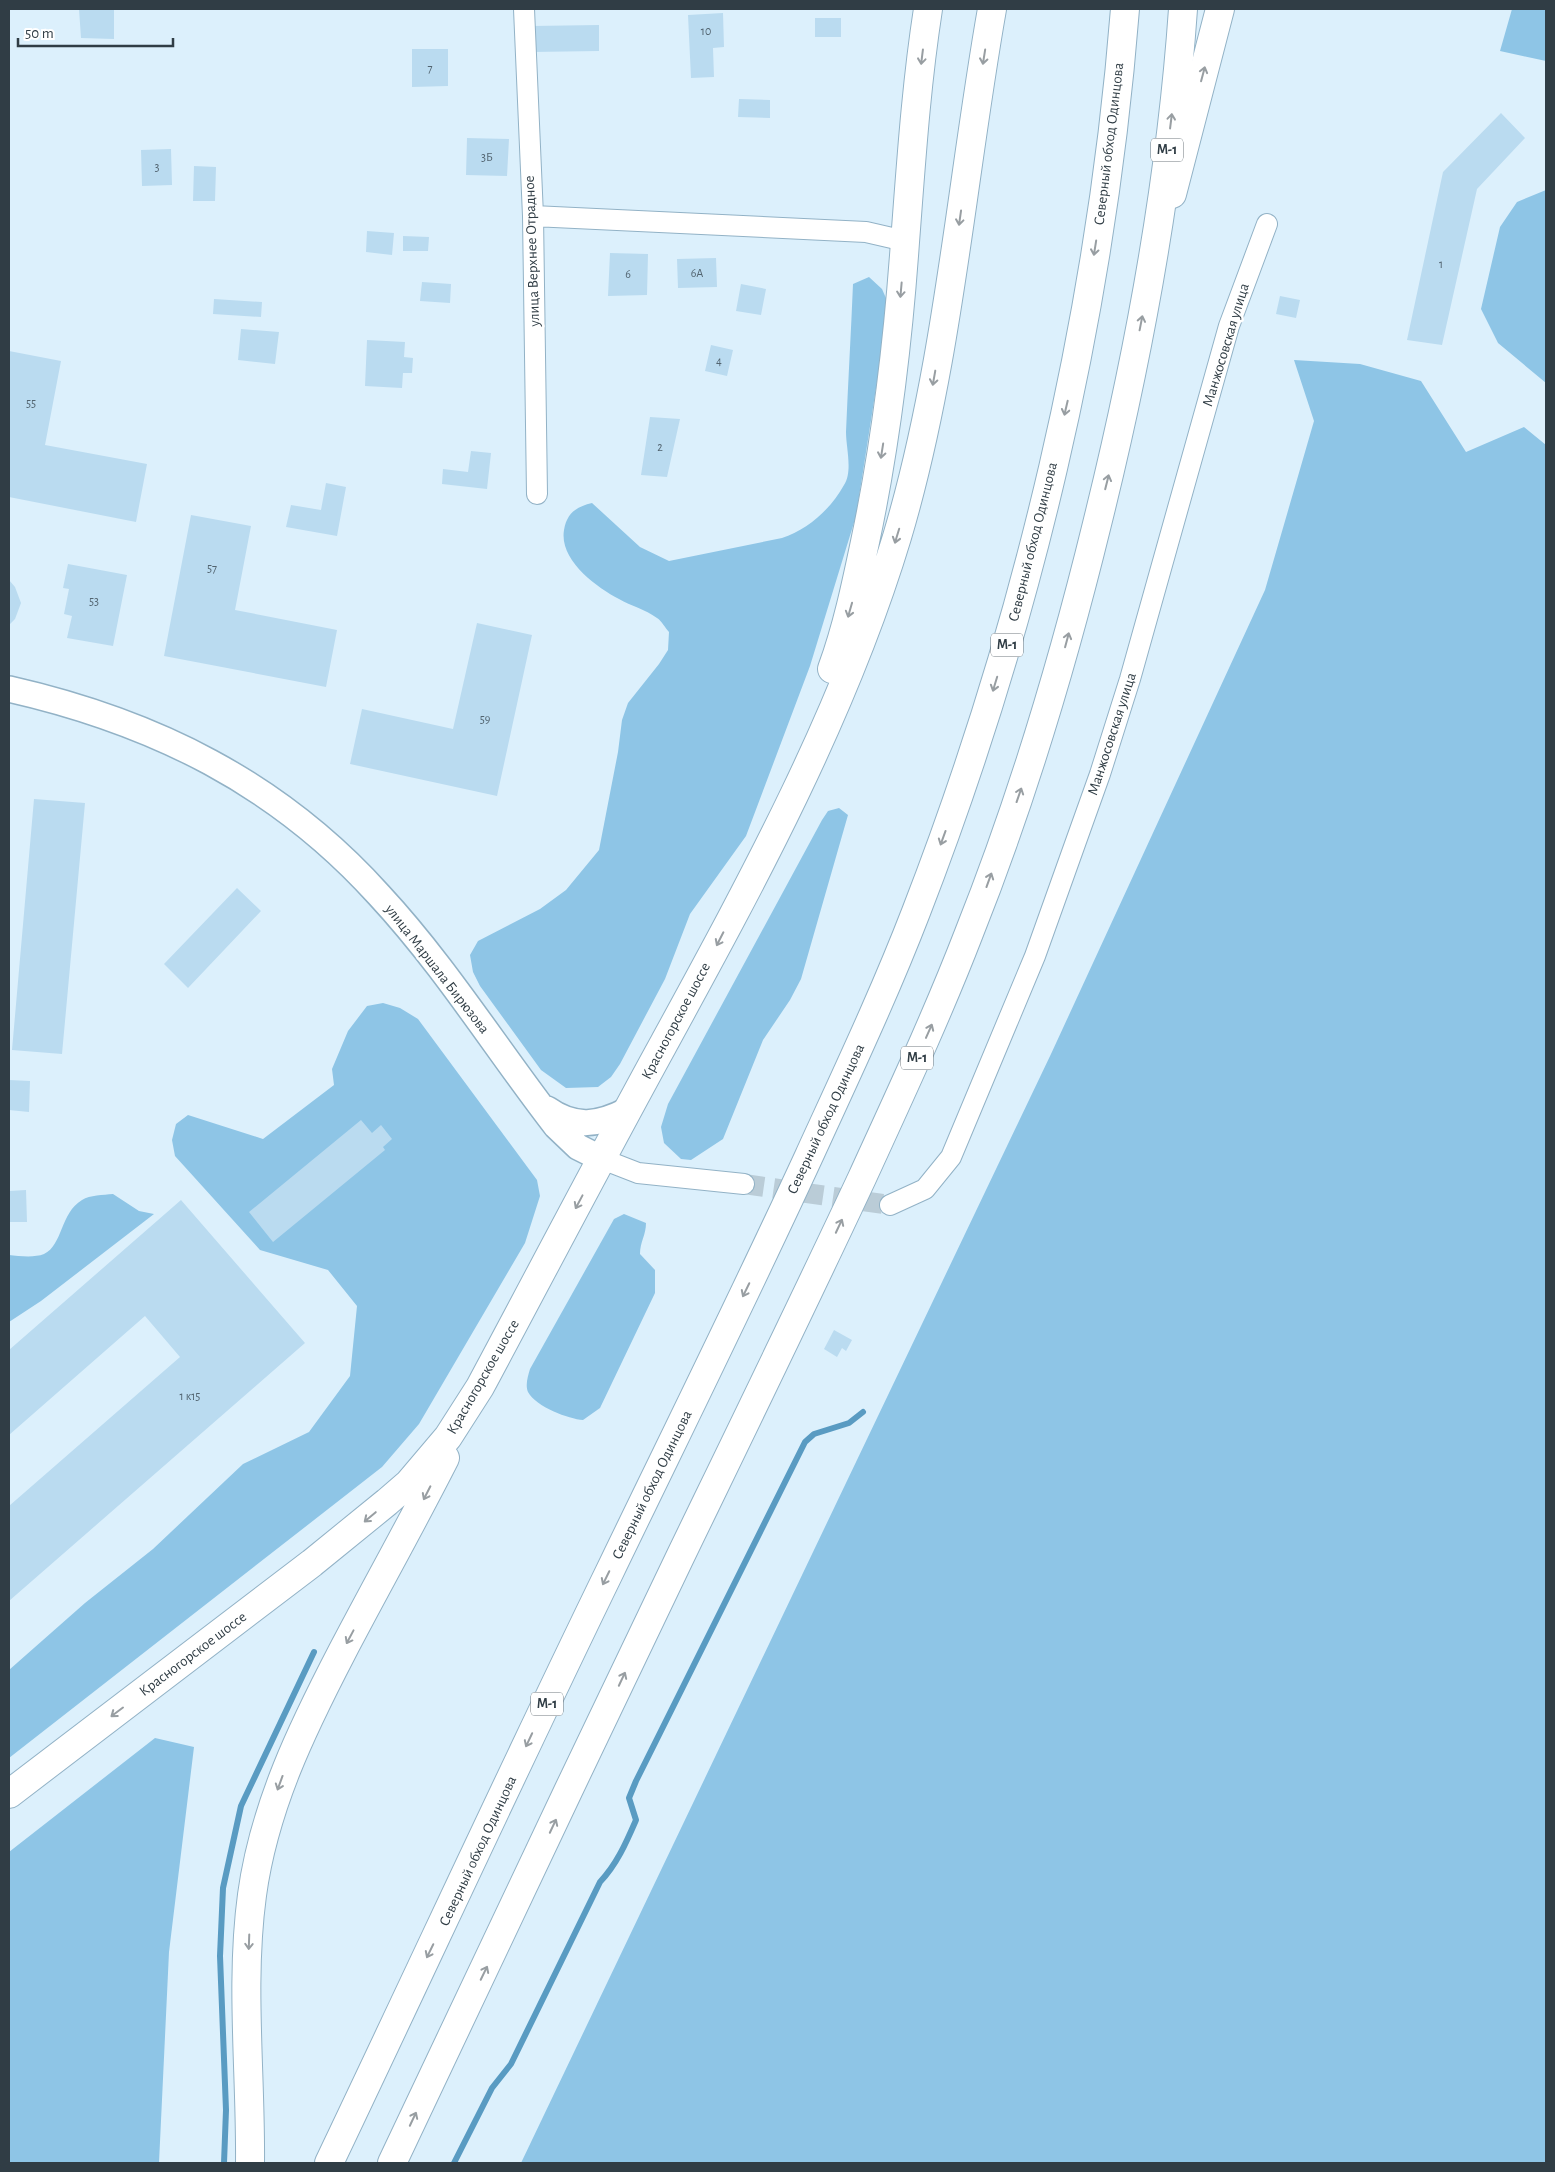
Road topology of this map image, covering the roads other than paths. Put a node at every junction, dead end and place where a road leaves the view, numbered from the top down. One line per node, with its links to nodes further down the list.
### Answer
1 (524, 9): 7 (street, улица Верхнее Отрадное)
2 (928, 9): 9 (main road, one-way to 9)
3 (992, 9): 13 (main road, one-way to 13)
4 (1125, 9): 22 (main road, Северный обход Одинцова / М-1, one-way to 22)
5 (1183, 9): 10 (main road, М-1, one-way to 5)
6 (1220, 9): 10 (main road, one-way to 6)
7 (533, 216): 9 (street); 11 (street, улица Верхнее Отрадное)
8 (1267, 224): 18 (street, Манжосовская улица)
9 (905, 241): 13 (main road, one-way to 13)
10 (1147, 291): 23 (main road, М-1, one-way to 10)
11 (537, 494)
12 (9, 689): 14 (street, улица Маршала Бирюзова)
13 (742, 896): 15 (main road, Красногорское шоссе, one-way to 15)
14 (533, 1096): 15 (street); 16 (street, улица Маршала Бирюзова)
15 (628, 1110): 16 (main road, Красногорское шоссе)
16 (602, 1159): 17 (street); 19 (main road, Красногорское шоссе, one-way to 19)
17 (744, 1184)
18 (890, 1205)
19 (480, 1387): 20 (main road, Красногорское шоссе, one-way to 20); 21 (main road, one-way to 21)
20 (9, 1794)
21 (250, 2163)
22 (329, 2163)
23 (392, 2163)

